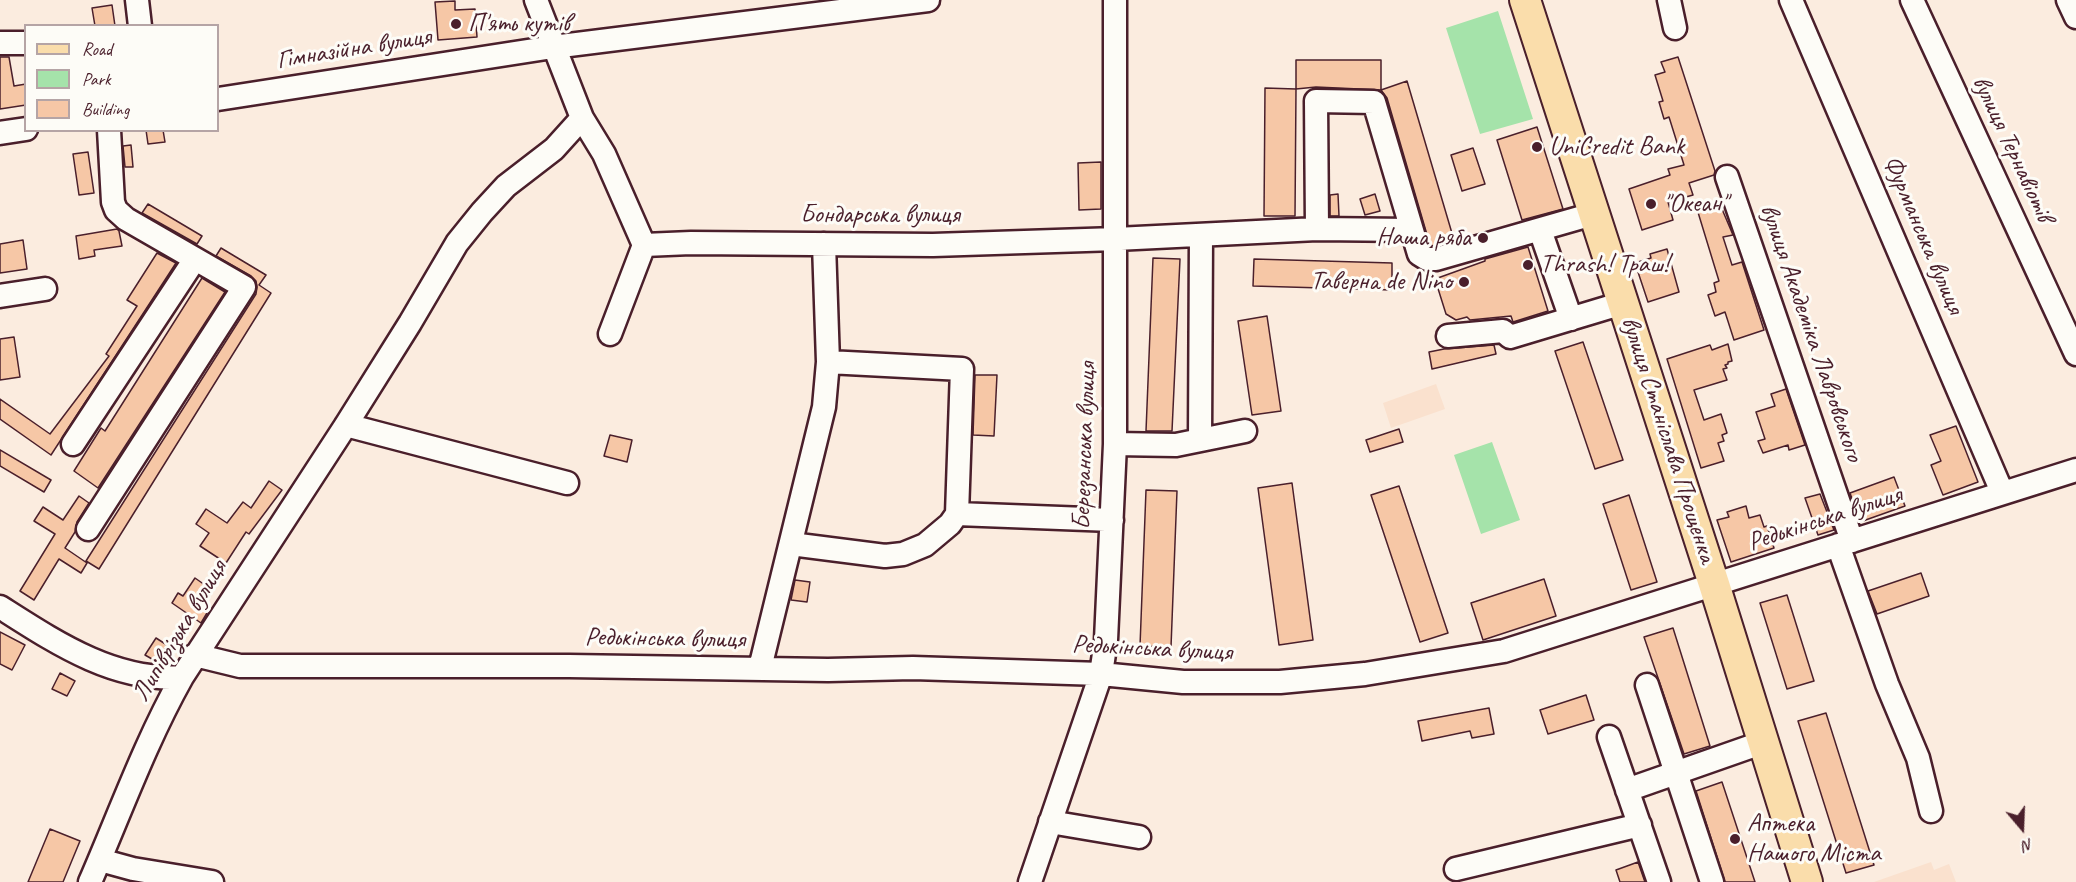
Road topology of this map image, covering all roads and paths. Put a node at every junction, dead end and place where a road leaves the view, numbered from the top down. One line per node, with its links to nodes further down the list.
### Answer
1 (137, 0): 12 (street)
2 (536, 0): 16 (street)
3 (928, 0): 10 (street, Гімназійна вулиця)
4 (1115, 0): 28 (street, Березанська вулиця)
5 (1525, 0): 23 (main road, вулиця Станіслава Прощенка)
6 (1669, 0): 13 (street)
7 (1791, 0): 47 (street, Фурманська вулиця)
8 (1912, 0): 38 (street, вулиця Тернавіотів)
9 (2068, 0): 11 (street)
10 (789, 9): 16 (street, Гімназійна вулиця)
11 (2076, 17)
12 (140, 24)
13 (1675, 28)
14 (0, 43): 15 (street)
15 (24, 43)
16 (553, 47): 17 (street, Гімназійна вулиця); 18 (street)
17 (219, 99)
18 (582, 118): 30 (street); 40 (street, Липіврізька вулиця)
19 (24, 129): 21 (street)
20 (109, 132): 31 (street)
21 (0, 133)
22 (1727, 177): 52 (street, вулиця Академіка Лавровського)
23 (1593, 214): 26 (street); 34 (main road, вулиця Станіслава Прощенка)
24 (1317, 229): 25 (street, Бондарська вулиця); 25 (street); 27 (street, Бондарська вулиця)
25 (1411, 230): 26 (street)
26 (1540, 230): 35 (street)
27 (1201, 235): 28 (street, Бондарська вулиця); 42 (street)
28 (1116, 239): 29 (street, Бондарська вулиця); 44 (street, Березанська вулиця)
29 (824, 244): 30 (street, Бондарська вулиця); 39 (street)
30 (644, 245): 36 (street)
31 (195, 259): 43 (street); 50 (street)
32 (45, 289): 33 (street)
33 (0, 296)
34 (1623, 303): 35 (street); 53 (main road, вулиця Станіслава Прощенка)
35 (1570, 320): 37 (street)
36 (610, 334)
37 (1448, 336)
38 (2076, 354)
39 (828, 362): 48 (street); 51 (street)
40 (346, 425): 46 (street); 55 (street, Липіврізька вулиця)
41 (1245, 431): 42 (street)
42 (1200, 440): 44 (street)
43 (73, 444)
44 (1115, 444): 49 (street, Березанська вулиця)
45 (2076, 470): 47 (street, Редькінська вулиця)
46 (567, 483)
47 (2002, 492): 52 (street, Редькінська вулиця)
48 (957, 514): 49 (street); 51 (street)
49 (1112, 520): 58 (street, Березанська вулиця)
50 (88, 529)
51 (791, 543): 56 (street)
52 (1845, 543): 53 (street, Редькінська вулиця); 66 (street, вулиця Академіка Лавровського)
53 (1714, 584): 58 (street, Редькінська вулиця); 63 (main road, вулиця Станіслава Прощенка)
54 (0, 607): 57 (street)
55 (195, 655): 56 (street, Редькінська вулиця); 59 (street, Липіврізька вулиця)
56 (760, 668): 58 (street, Редькінська вулиця)
57 (112, 669): 59 (street); 61 (street)
58 (1101, 674): 67 (street, Березанська вулиця)
59 (182, 677): 61 (street, Липіврізька вулиця)
60 (1647, 685): 64 (street)
61 (162, 714): 70 (street, Липіврізька вулиця)
62 (1609, 737): 65 (street)
63 (1764, 742): 64 (street); 77 (main road, вулиця Станіслава Прощенка)
64 (1676, 773): 65 (street); 76 (street)
65 (1627, 790): 68 (street)
66 (1931, 811)
67 (1050, 822): 69 (street); 74 (street, Березанська вулиця)
68 (1640, 825): 71 (street); 75 (street)
69 (1139, 837)
70 (100, 860): 72 (street, Липіврізька вулиця); 73 (street)
71 (1456, 869)
72 (90, 882)
73 (212, 882)
74 (1030, 882)
75 (1659, 882)
76 (1712, 882)
77 (1808, 882)

